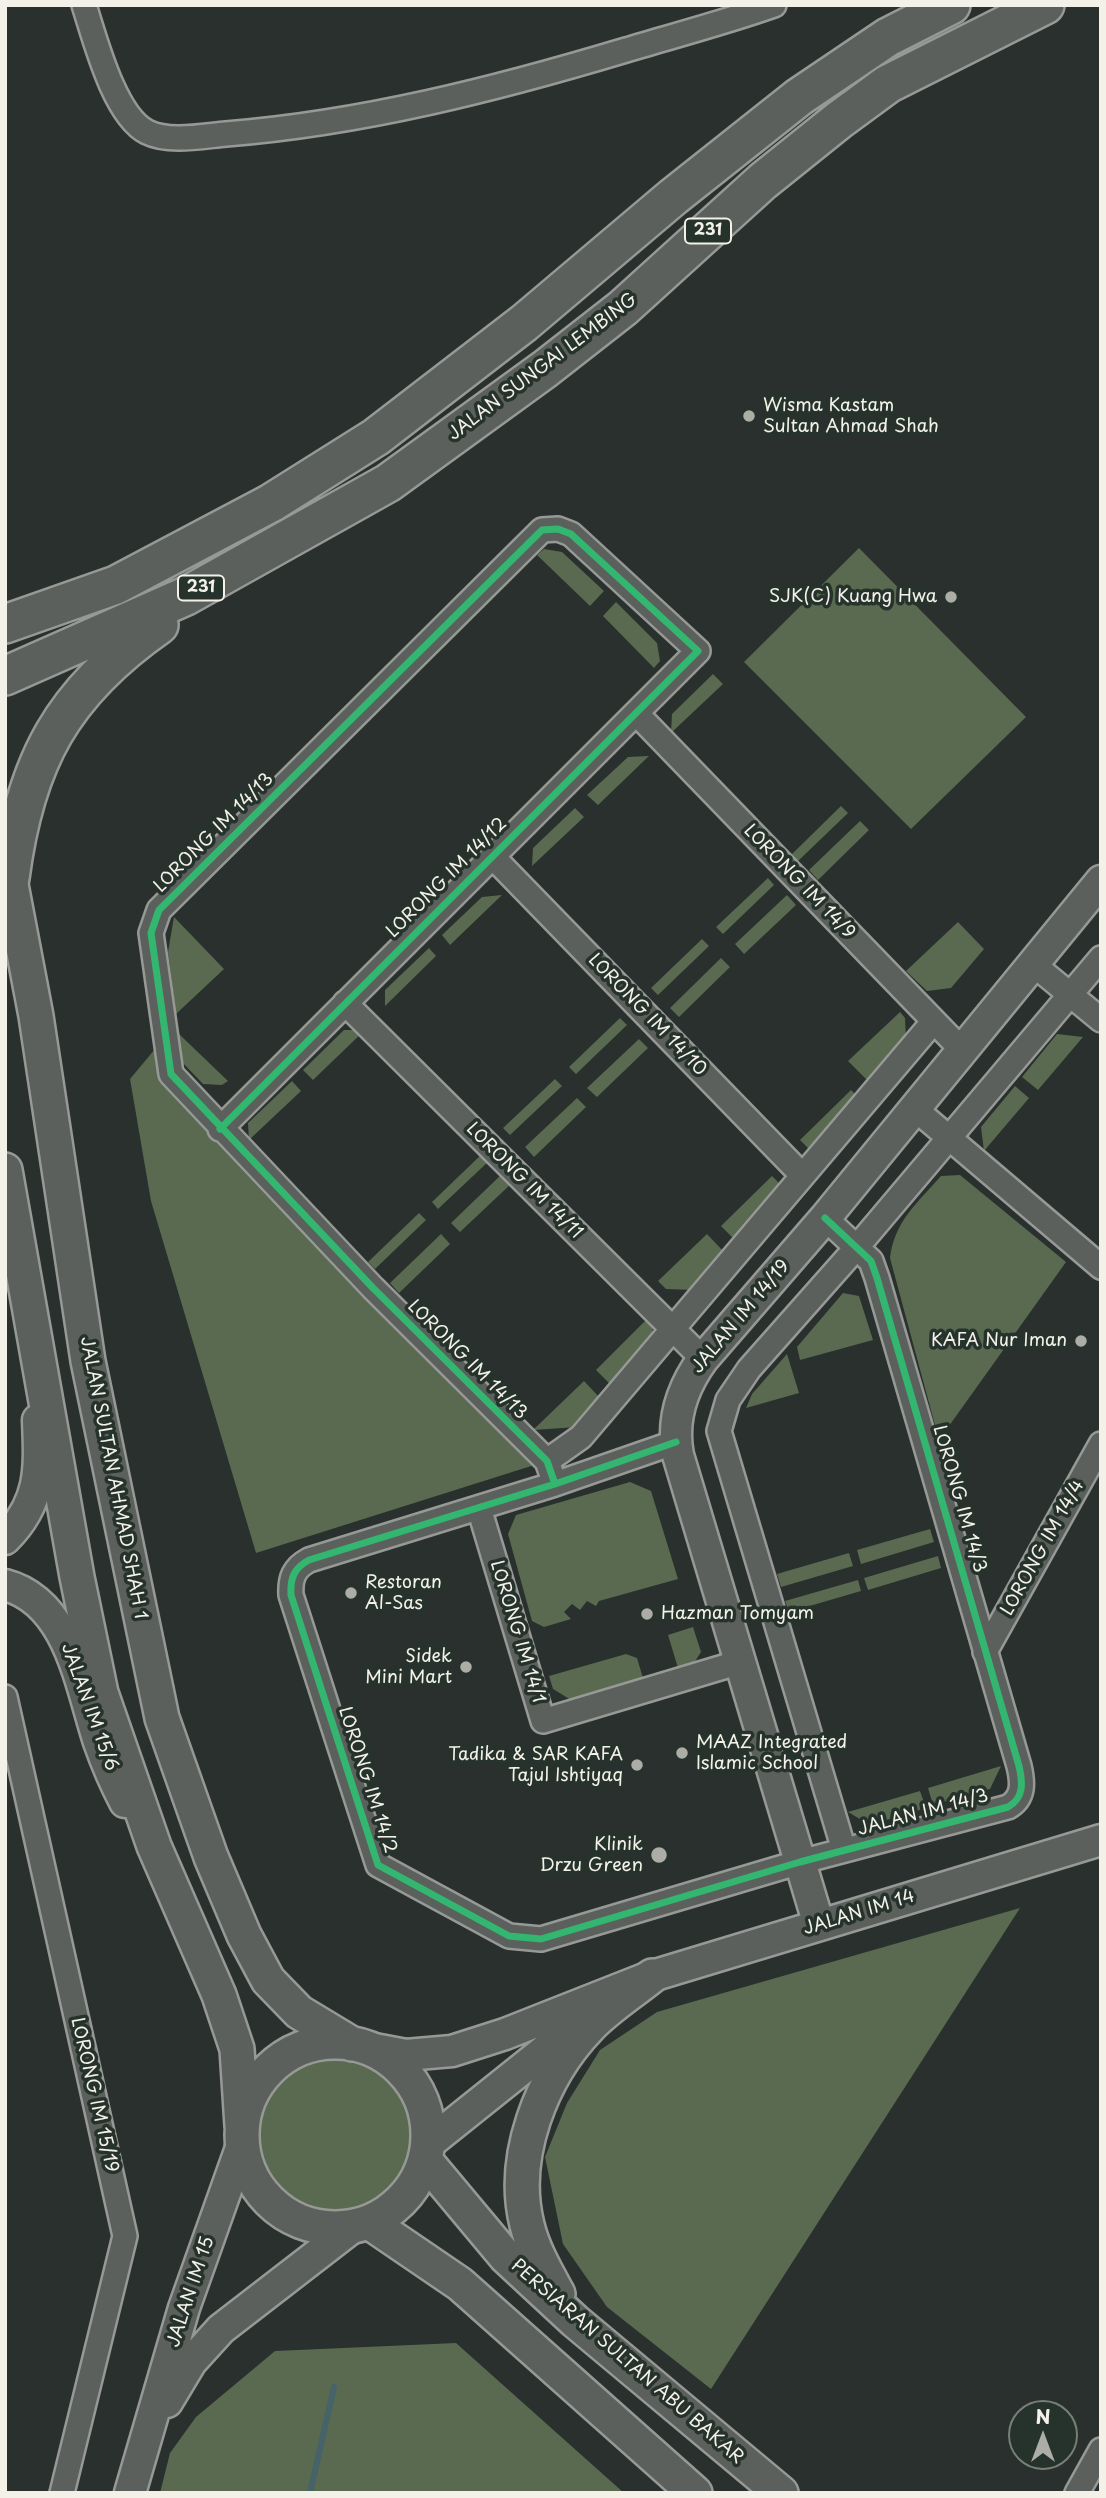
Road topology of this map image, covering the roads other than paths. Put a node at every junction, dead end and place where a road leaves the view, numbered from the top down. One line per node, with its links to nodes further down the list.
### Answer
1 (85, 5): 2 (street)
2 (774, 5)
3 (922, 5): 6 (main road)
4 (951, 5): 6 (main road, 231)
5 (1045, 5): 7 (main road, JALAN SUNGAI LEMBING / 231)
6 (888, 37): 8 (main road, 231)
7 (186, 596): 10 (main road, JALAN SUNGAI LEMBING / 231); 13 (main road)
8 (5, 624)
9 (698, 651): 11 (street, LORONG IM 14/12); 23 (street, LORONG IM 14/13)
10 (5, 676)
11 (636, 713): 12 (street, LORONG IM 14/12); 20 (street, LORONG IM 14/9)
12 (492, 856): 18 (street, LORONG IM 14/12); 26 (street, LORONG IM 14/10)
13 (8, 865): 51 (main road, JALAN SULTAN AHMAD SHAH 1)
14 (1101, 881): 16 (street, JALAN IM 14/19)
15 (1101, 958): 17 (street)
16 (1033, 964): 17 (street); 21 (street, JALAN IM 14/19)
17 (1070, 995): 19 (street); 24 (street)
18 (345, 1003): 23 (street, LORONG IM 14/12); 30 (street, LORONG IM 14/11)
19 (1101, 1020)
20 (934, 1021): 21 (street, LORONG IM 14/9); 26 (street)
21 (962, 1050): 22 (street, JALAN IM 14/19)
22 (914, 1108): 24 (street); 27 (street, JALAN IM 14/19)
23 (220, 1129): 35 (street, LORONG IM 14/13)
24 (949, 1138): 28 (street); 29 (street)
25 (5, 1170): 31 (main road)
26 (803, 1175): 30 (street)
27 (825, 1218): 28 (street); 32 (street, JALAN IM 14/19)
28 (857, 1247): 40 (street, LORONG IM 14/3); 46 (street)
29 (1101, 1267)
30 (672, 1328): 32 (street, LORONG IM 14/11); 35 (street)
31 (35, 1346): 38 (street); 45 (main road)
32 (703, 1359): 33 (street, JALAN IM 14/19)
33 (676, 1442): 36 (street); 41 (street, JALAN IM 14/19)
34 (1101, 1444): 40 (street, LORONG IM 14/4)
35 (547, 1461): 36 (street, LORONG IM 14/13)
36 (555, 1484): 37 (street)
37 (479, 1508): 41 (street, LORONG IM 14/1); 47 (street, LORONG IM 14/2)
38 (5, 1539)
39 (5, 1585): 45 (street, JALAN IM 15/6)
40 (985, 1652): 43 (street, LORONG IM 14/3)
41 (740, 1662): 47 (street, JALAN IM 14/19)
42 (5, 1696): 58 (street, LORONG IM 15/19)
43 (1019, 1766): 46 (street, JALAN IM 14/3)
44 (1101, 1840): 48 (street, JALAN IM 14)
45 (154, 1846): 52 (main road)
46 (844, 1850): 47 (street, JALAN IM 14/3)
47 (800, 1862): 48 (street, JALAN IM 14/19)
48 (818, 1925): 49 (street, JALAN IM 14)
49 (652, 1976): 50 (street, JALAN IM 14); 55 (main road)
50 (618, 1990): 51 (street, JALAN IM 14); 53 (street, JALAN IM 14)
51 (360, 2046): 52 (main road); 53 (main road)
52 (242, 2135): 54 (main road); 56 (street, JALAN IM 15)
53 (427, 2152): 54 (main road); 55 (main road, PERSIARAN SULTAN ABU BAKAR)
54 (361, 2225): 56 (street, JALAN IM 15); 60 (main road)
55 (575, 2321): 61 (main road, PERSIARAN SULTAN ABU BAKAR)
56 (144, 2442): 59 (street, JALAN IM 15)
57 (1101, 2450): 62 (street)
58 (62, 2493)
59 (130, 2493)
60 (695, 2493)
61 (782, 2493)
62 (1077, 2493)

